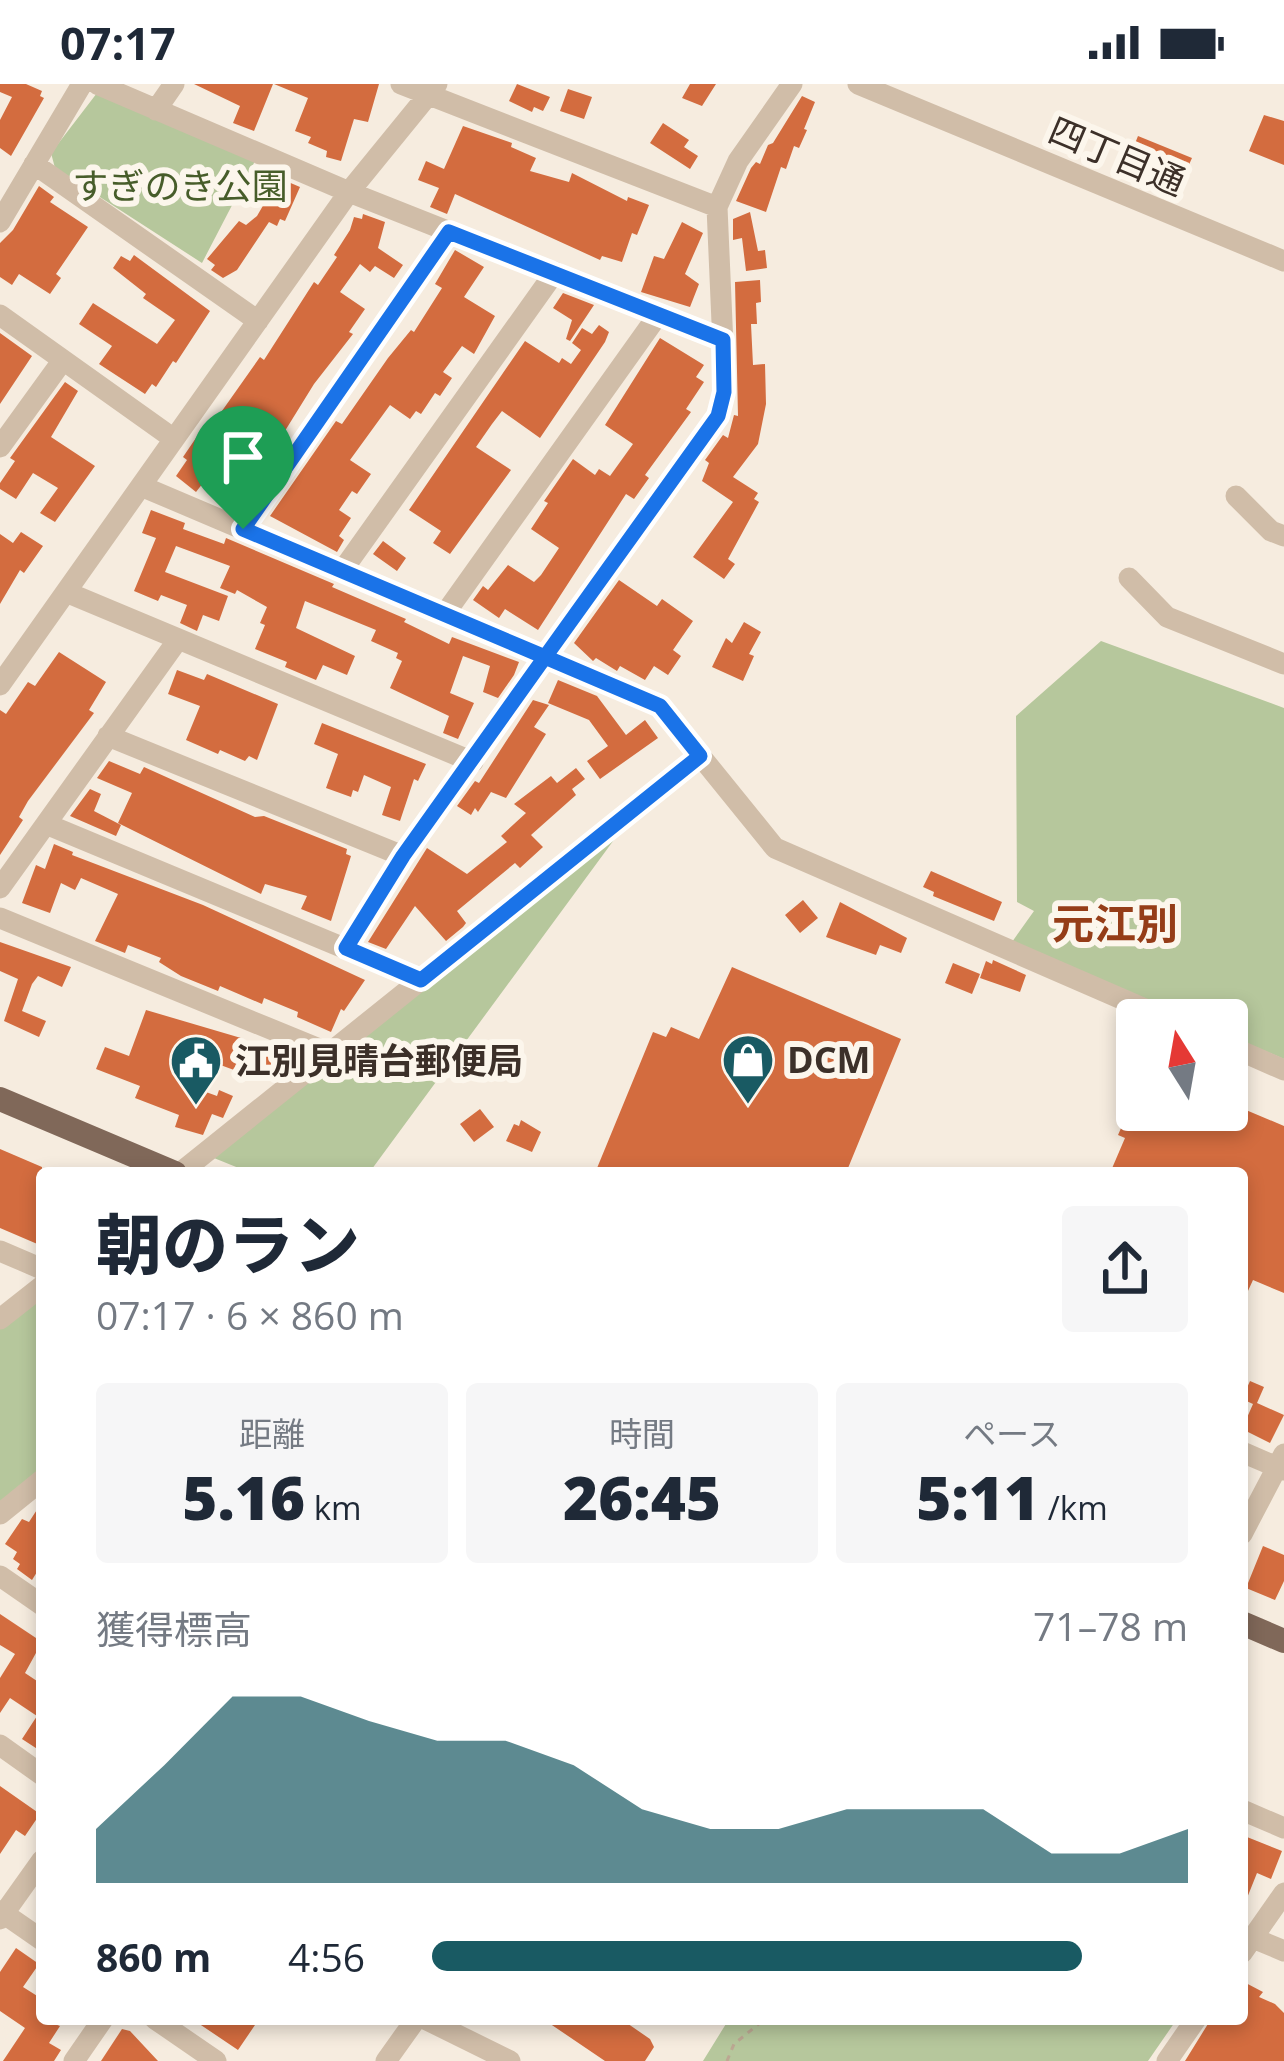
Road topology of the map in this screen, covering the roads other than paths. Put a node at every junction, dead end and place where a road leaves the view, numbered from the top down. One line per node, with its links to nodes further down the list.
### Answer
1 (82, 84): 9 (street)
2 (97, 84): 8 (street)
3 (174, 84): 8 (street)
4 (400, 84): 7 (street)
5 (792, 84): 11 (street)
6 (858, 84): 14 (street, 四丁目通)
7 (432, 90): 10 (street); 11 (street)
8 (156, 110): 10 (street)
9 (34, 164): 12 (street); 18 (street)
10 (349, 192): 13 (street); 18 (street)
11 (717, 207): 19 (street)
12 (0, 222)
13 (449, 232): 15 (street); 25 (street)
14 (1284, 261)
15 (555, 272): 17 (street); 27 (street)
16 (0, 315): 20 (street)
17 (658, 315): 19 (street); 30 (street)
18 (258, 321): 21 (street)
19 (723, 340): 32 (street)
20 (63, 360): 21 (street); 22 (street)
21 (174, 440): 23 (street)
22 (0, 447)
23 (141, 486): 25 (street); 29 (street)
24 (1236, 496): 26 (street)
25 (243, 529): 27 (street)
26 (1284, 536)
27 (342, 571): 30 (street)
28 (1129, 578): 33 (street)
29 (66, 592): 31 (street); 34 (street)
30 (444, 614): 32 (street)
31 (177, 640): 35 (street); 37 (street)
32 (545, 657): 36 (street); 37 (street)
33 (1284, 664)
34 (3, 675)
35 (109, 736): 38 (street); 39 (street)
36 (700, 756): 43 (street); 44 (street)
37 (473, 762): 39 (street)
38 (46, 824): 40 (street); 42 (street)
39 (403, 856): 42 (street)
40 (0, 889)
41 (0, 918): 45 (street)
42 (346, 948): 43 (street)
43 (421, 980): 45 (street)
44 (1122, 999)
45 (329, 1053): 50 (street)
46 (1248, 1054): 47 (street)
47 (1284, 1070)
48 (0, 1100): 49 (main road)
49 (162, 1167)
50 (185, 1167)
51 (0, 1251): 52 (street)
52 (36, 1266)
53 (36, 1291): 54 (street)
54 (0, 1319)
55 (1248, 1454): 56 (street)
56 (1282, 1464): 59 (street)
57 (36, 1485): 58 (street)
58 (0, 1514)
59 (1248, 1524)
60 (0, 1576): 61 (street)
61 (36, 1601)
62 (1248, 1626): 63 (main road)
63 (1284, 1641)
64 (0, 1745): 65 (street)
65 (36, 1771)
66 (1248, 1813): 67 (street)
67 (1284, 1828)
68 (36, 1868): 70 (street)
69 (1284, 1893): 72 (street)
70 (1, 1915): 71 (street)
71 (36, 1936)
72 (1248, 1945)
73 (1248, 1946): 74 (street)
74 (1284, 1951)
75 (99, 2025): 80 (street)
76 (164, 2025): 81 (street)
77 (416, 2025): 82 (street)
78 (434, 2025): 83 (street)
79 (1192, 2025): 84 (street)
80 (74, 2061)
81 (216, 2061)
82 (386, 2061)
83 (510, 2061)
84 (1167, 2061)

